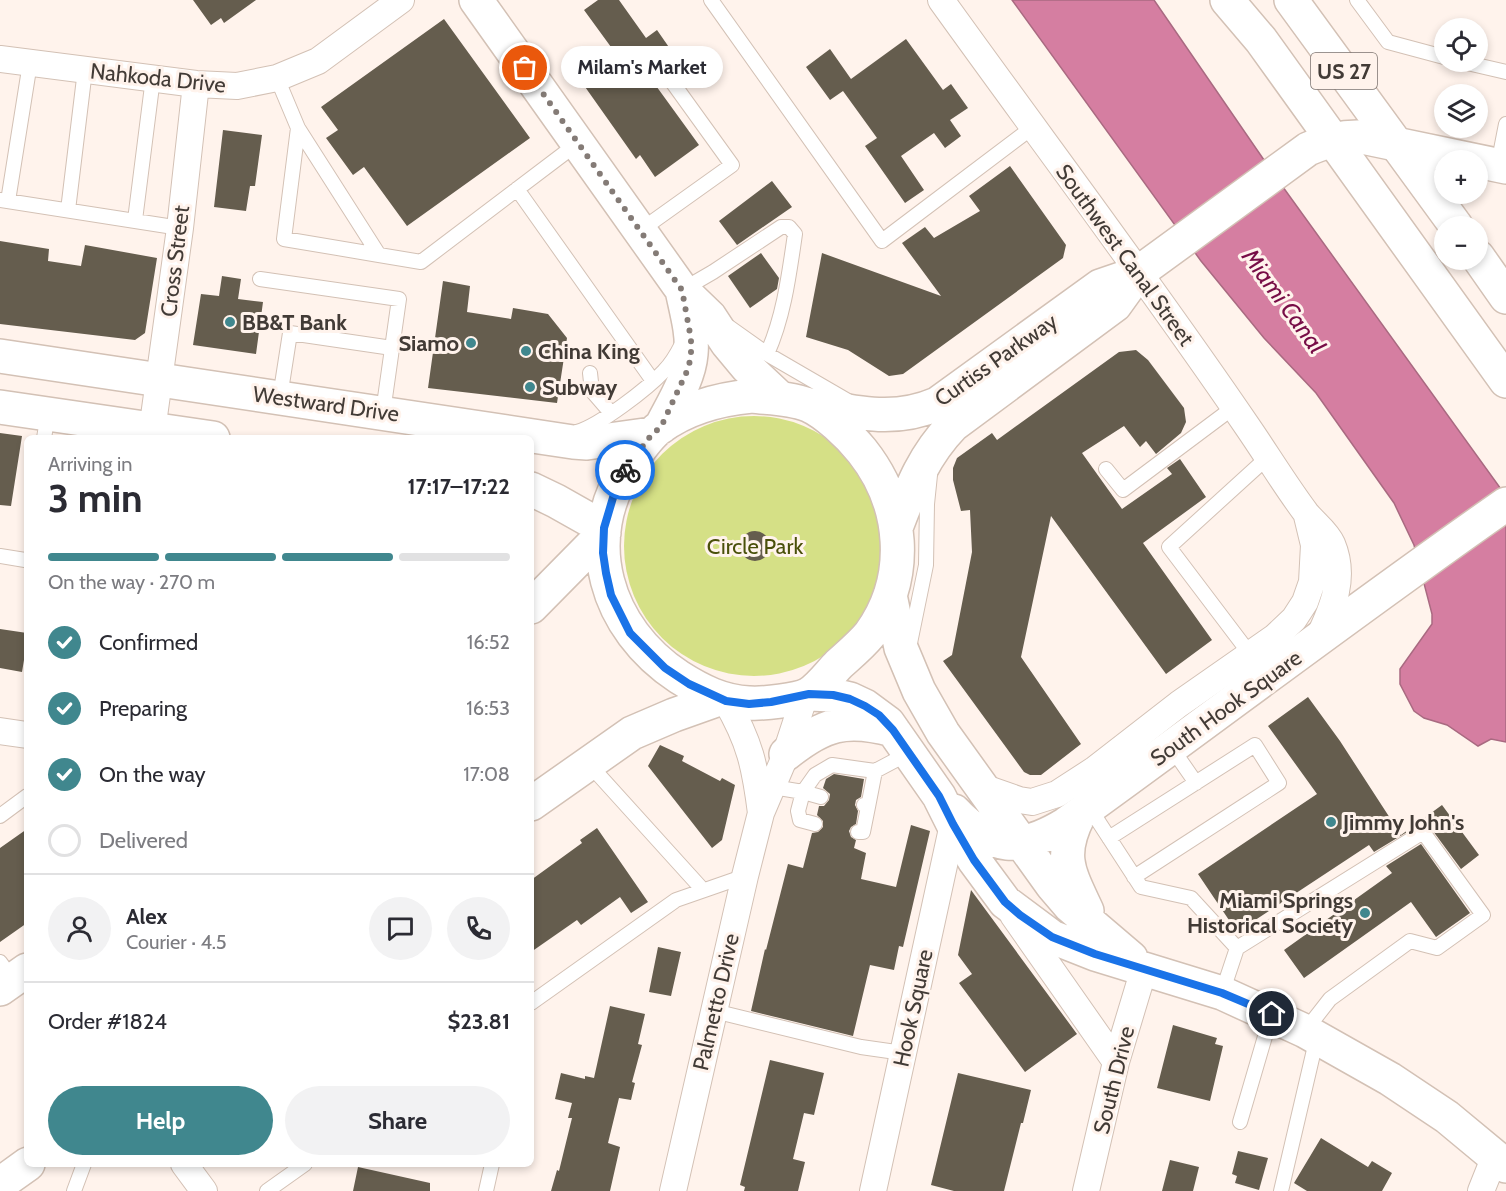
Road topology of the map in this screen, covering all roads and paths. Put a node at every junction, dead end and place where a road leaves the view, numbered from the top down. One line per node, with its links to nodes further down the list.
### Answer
1 (401, 0): 15 (street, Nahkoda Drive)
2 (711, 0): 20 (lane)
3 (941, 0): 20 (street, Southwest Canal Street)
4 (1227, 0): 21 (main road, US 27)
5 (1291, 0): 23 (main road, US 27)
6 (1357, 0): 8 (lane)
7 (488, 4): 22 (main road)
8 (1434, 54)
9 (0, 59): 10 (street, Nahkoda Drive)
10 (30, 63): 12 (street, Nahkoda Drive); 26 (lane)
11 (1488, 68): 13 (lane)
12 (85, 70): 14 (street, Nahkoda Drive); 27 (lane)
13 (1506, 72)
14 (153, 78): 17 (street, Nahkoda Drive); 29 (lane)
15 (277, 78): 17 (street, Nahkoda Drive); 19 (lane)
16 (670, 79): 31 (lane)
17 (196, 84): 30 (street, Cross Street)
18 (1506, 124): 24 (lane)
19 (298, 128): 32 (lane); 32 (lane)
20 (1033, 128): 34 (street, Southwest Canal Street)
21 (1332, 139): 23 (main road); 34 (main road, Curtiss Parkway); 45 (main road, US 27)
22 (578, 142): 25 (lane); 31 (main road)
23 (1397, 143): 24 (main road); 28 (main road, US 27)
24 (1502, 166)
25 (517, 189): 32 (lane); 44 (lane)
26 (4, 200): 27 (lane)
27 (68, 210): 29 (lane)
28 (1449, 216)
29 (135, 220): 30 (lane)
30 (180, 228): 43 (street, Cross Street)
31 (641, 230): 36 (main road)
32 (379, 255)
33 (1487, 270): 37 (main road)
34 (1138, 273): 48 (street, Southwest Canal Street); 52 (main road, Curtiss Parkway); 58 (main road, Curtiss Parkway)
35 (260, 279): 39 (lane)
36 (682, 290): 38 (main road); 40 (lane)
37 (1506, 297)
38 (700, 323): 40 (lane); 44 (lane); 47 (main road); 54 (main road)
39 (392, 348): 46 (lane); 50 (lane)
40 (767, 354): 52 (lane)
41 (0, 356): 43 (main road, Westward Drive)
42 (590, 373): 51 (lane)
43 (159, 380): 46 (main road, Westward Drive); 55 (street, Cross Street)
44 (653, 381): 51 (lane)
45 (1506, 381)
46 (280, 397): 50 (main road, Westward Drive)
47 (794, 402): 52 (main road, Curtiss Parkway); 54 (main road, Curtiss Parkway); 64 (main road)
48 (1234, 406): 59 (street, Southwest Canal Street); 60 (lane)
49 (0, 407): 53 (main road)
50 (383, 412): 57 (main road, Westward Drive)
51 (611, 413): 57 (lane)
52 (873, 415)
53 (46, 426): 55 (main road)
54 (656, 431): 57 (main road, Westward Drive); 65 (main road)
55 (152, 434): 56 (main road)
56 (167, 435)
57 (551, 437)
58 (937, 441): 64 (main road, Curtiss Parkway); 73 (lane)
59 (1268, 457): 63 (street, Southwest Canal Street); 72 (lane)
60 (1106, 469)
61 (534, 490): 65 (main road)
62 (1506, 504): 71 (main road, South Hook Square)
63 (1306, 513): 69 (street, Southwest Canal Street); 71 (street, Southwest Canal Street)
64 (897, 525): 68 (main road)
65 (604, 530): 70 (main road); 75 (main road)
66 (0, 556): 67 (lane)
67 (24, 557)
68 (890, 595): 73 (main road); 74 (main road)
69 (1305, 602): 72 (street, South Hook Square)
70 (534, 604)
71 (1317, 642): 78 (main road, South Hook Square)
72 (1250, 654): 78 (street, South Hook Square)
73 (907, 666): 84 (main road)
74 (807, 695): 75 (main road); 79 (main road); 80 (street, Palmetto Drive)
75 (723, 700): 81 (main road); 92 (street, Palmetto Drive)
76 (0, 731): 77 (street)
77 (24, 735)
78 (1163, 735): 83 (lane); 84 (street, South Hook Square); 91 (main road, South Hook Square)
79 (901, 741): 80 (main road); 82 (lane); 90 (main road)
80 (786, 754): 85 (street, Palmetto Drive)
81 (588, 763): 89 (main road); 100 (lane)
82 (875, 771): 86 (lane); 95 (lane)
83 (1196, 783): 96 (lane); 99 (lane)
84 (982, 787): 97 (main road)
85 (773, 788): 86 (lane); 92 (street, Palmetto Drive)
86 (803, 792): 87 (lane); 94 (lane)
87 (821, 797)
88 (24, 798): 93 (lane)
89 (534, 802)
90 (946, 810): 97 (main road, South Hook Square); 101 (main road); 110 (street, Hook Square)
91 (1084, 811): 96 (lane); 97 (main road, South Hook Square); 102 (main road)
92 (761, 813): 98 (street, Palmetto Drive)
93 (0, 816)
94 (814, 824)
95 (858, 832)
96 (1109, 838): 99 (lane)
97 (1020, 842): 102 (main road)
98 (745, 876): 100 (lane); 107 (street, Palmetto Drive)
99 (1134, 877): 103 (lane)
100 (703, 890): 106 (lane)
101 (1005, 902): 104 (main road); 111 (street)
102 (1095, 929): 104 (main road)
103 (1237, 948): 105 (lane); 109 (lane)
104 (1144, 969): 105 (main road); 111 (street, South Drive)
105 (1222, 993): 108 (main road)
106 (534, 1001)
107 (714, 1011): 110 (lane); 124 (street, Palmetto Drive)
108 (1272, 1014): 109 (main road); 112 (lane)
109 (1311, 1034): 113 (main road); 127 (lane)
110 (903, 1053): 125 (street, Hook Square)
111 (1116, 1062): 126 (street, South Drive)
112 (1240, 1122)
113 (1501, 1161): 128 (street)
114 (24, 1167): 119 (main road)
115 (83, 1167): 120 (lane)
116 (186, 1167): 121 (street)
117 (301, 1167): 122 (lane)
118 (491, 1167): 123 (lane)
119 (0, 1184)
120 (74, 1191)
121 (204, 1191)
122 (267, 1191)
123 (486, 1191)
124 (674, 1191)
125 (873, 1191)
126 (1086, 1191)
127 (1281, 1191)
128 (1481, 1191)

